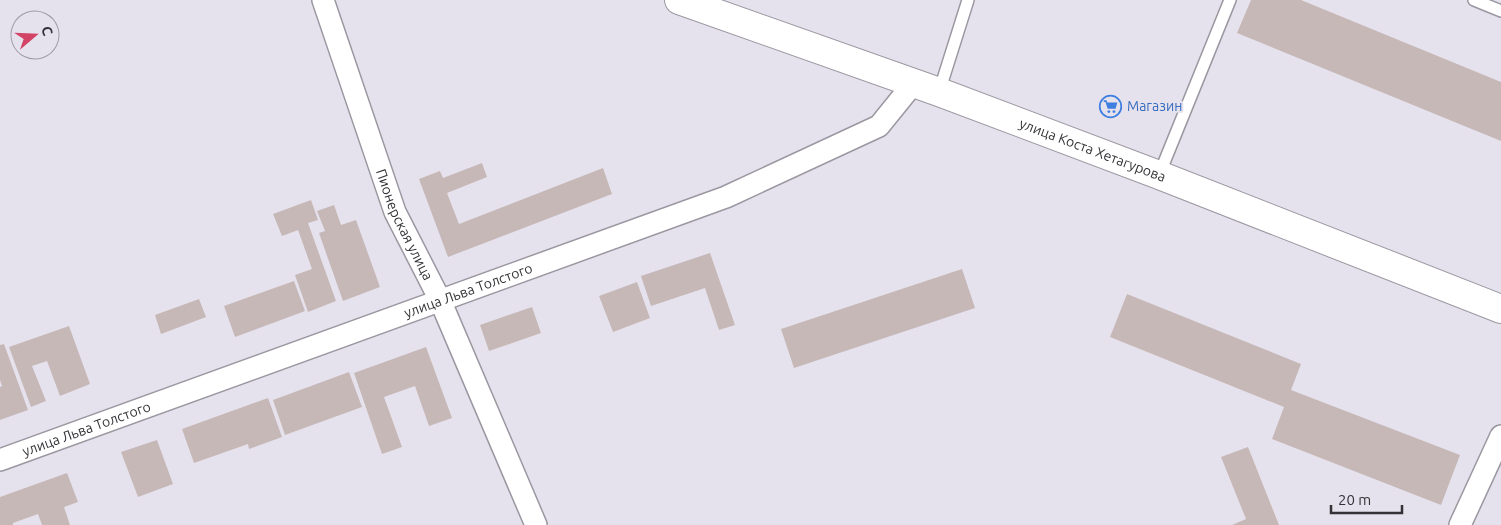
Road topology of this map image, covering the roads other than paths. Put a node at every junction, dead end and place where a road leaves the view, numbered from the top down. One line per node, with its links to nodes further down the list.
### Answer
1 (323, 0): 9 (street, Пионерская улица)
2 (680, 0): 7 (main road, улица Коста Хетагурова)
3 (968, 0): 7 (lane)
4 (1230, 0): 8 (lane)
5 (1474, 0): 6 (lane)
6 (1501, 12)
7 (926, 88): 8 (main road, улица Коста Хетагурова); 9 (street, улица Льва Толстого)
8 (1159, 175): 10 (main road, улица Коста Хетагурова)
9 (440, 300): 12 (street, улица Льва Толстого); 13 (street, Пионерская улица)
10 (1501, 309)
11 (1501, 436): 14 (street)
12 (0, 460)
13 (536, 525)
14 (1460, 525)

